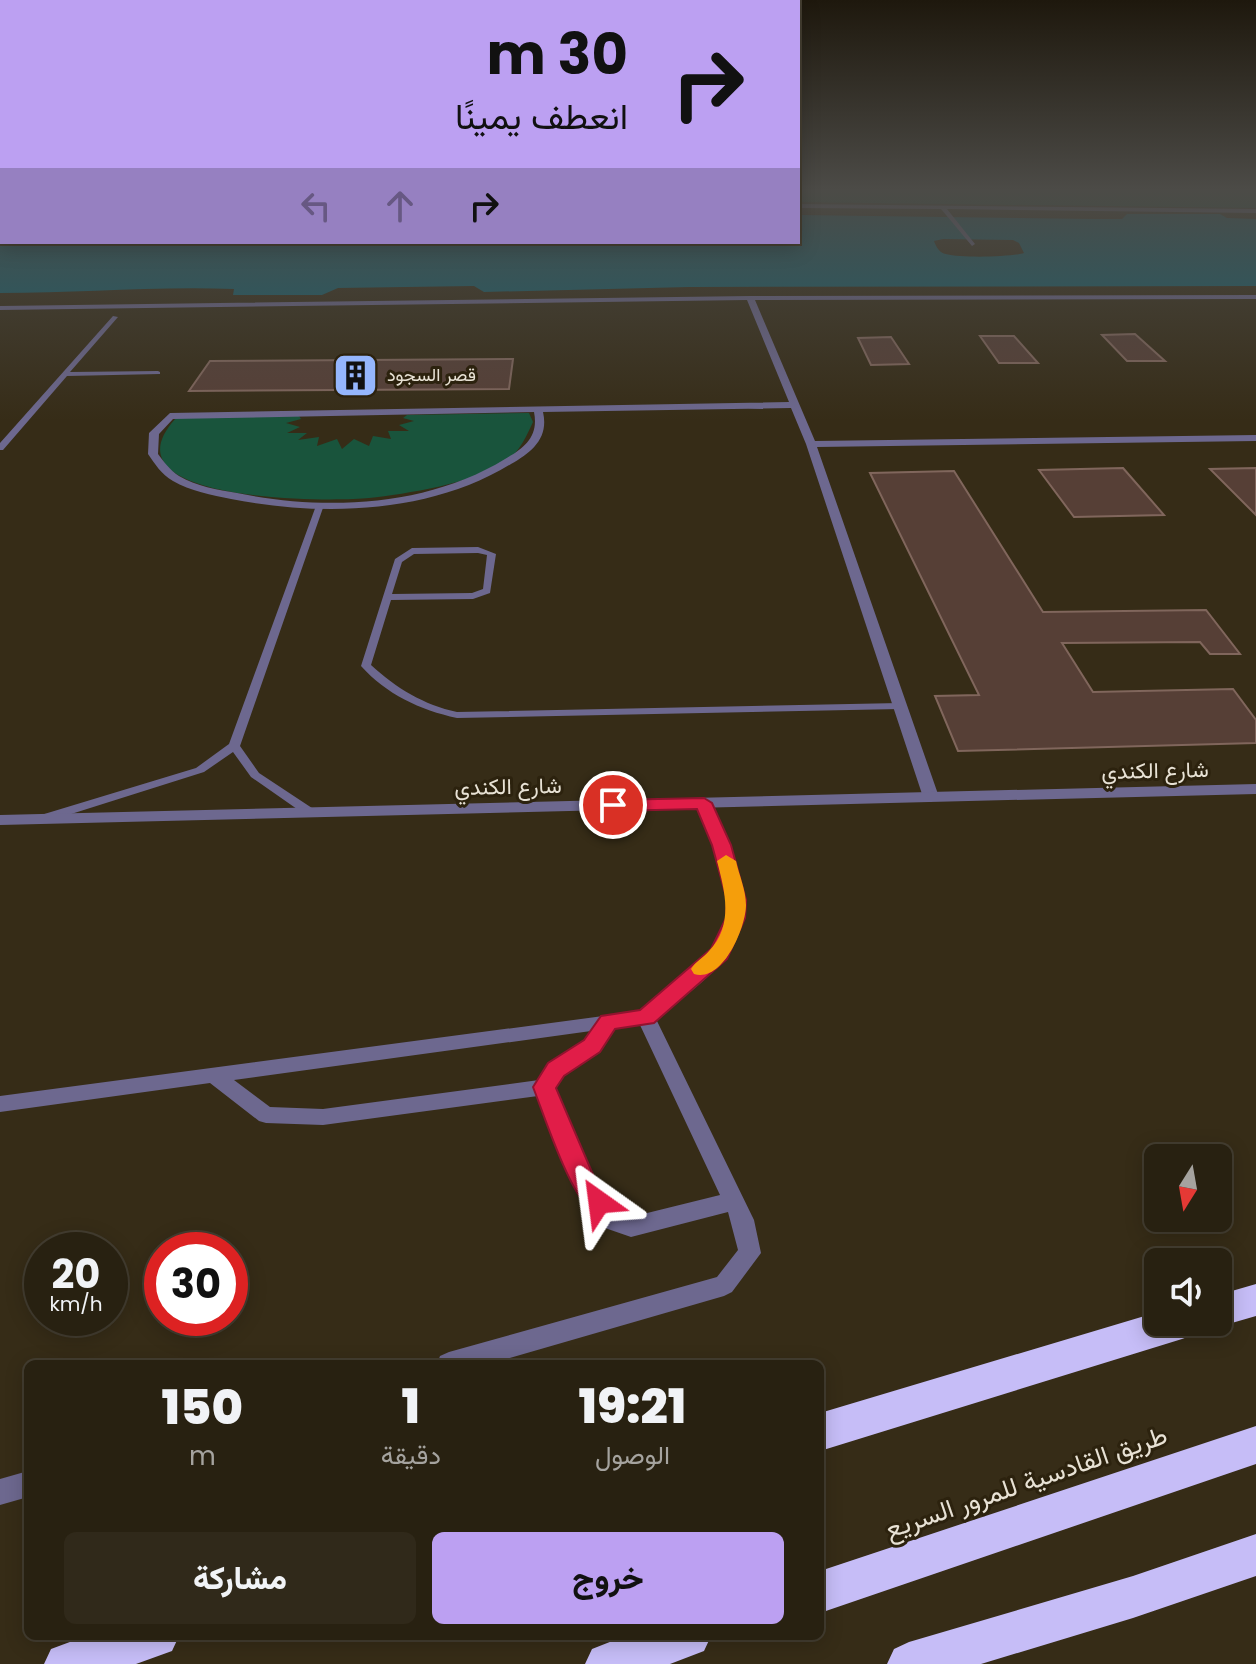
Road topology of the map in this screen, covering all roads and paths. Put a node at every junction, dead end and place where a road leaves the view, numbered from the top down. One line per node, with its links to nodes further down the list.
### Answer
1 (1256, 297): 2 (street)
2 (750, 298): 3 (street); 7 (street)
3 (0, 308)
4 (115, 317): 6 (lane)
5 (158, 373): 6 (lane)
6 (65, 374): 11 (lane)
7 (793, 405): 8 (street); 10 (street)
8 (538, 409): 12 (street); 12 (street)
9 (1256, 438): 10 (street)
10 (811, 444): 14 (street)
11 (0, 448)
12 (320, 505): 15 (lane)
13 (388, 597): 13 (lane); 14 (lane)
14 (900, 706): 17 (street)
15 (234, 746): 19 (lane); 20 (lane)
16 (1256, 789): 17 (street, شارع الكندي)
17 (931, 797): 18 (street, شارع الكندي)
18 (704, 803): 19 (street, شارع الكندي); 22 (street)
19 (311, 813): 20 (street, شارع الكندي)
20 (41, 819): 21 (street, شارع الكندي)
21 (0, 820)
22 (646, 1017): 23 (street); 27 (street)
23 (608, 1022): 24 (street); 25 (street)
24 (213, 1075): 25 (street); 26 (street)
25 (545, 1087): 27 (street)
26 (0, 1104)
27 (734, 1201): 31 (street)
28 (1256, 1300): 29 (highway)
29 (1232, 1307)
30 (1144, 1333): 32 (highway)
31 (463, 1360)
32 (824, 1431)
33 (1256, 1445): 37 (highway, طريق القادسية للمرور السريع)
34 (24, 1485): 35 (street)
35 (0, 1492)
36 (1256, 1555): 42 (highway)
37 (824, 1591)
38 (144, 1640): 40 (highway)
39 (677, 1640): 41 (highway)
40 (66, 1664)
41 (607, 1664)
42 (909, 1664)

